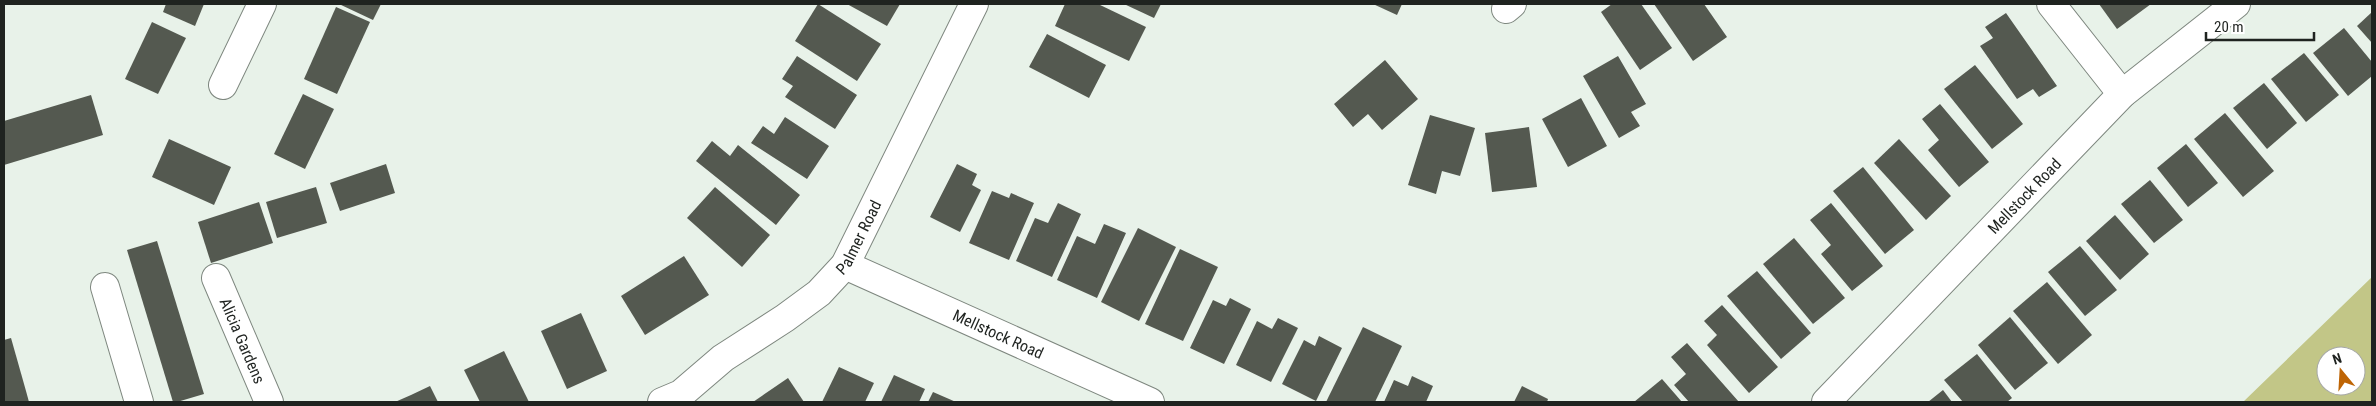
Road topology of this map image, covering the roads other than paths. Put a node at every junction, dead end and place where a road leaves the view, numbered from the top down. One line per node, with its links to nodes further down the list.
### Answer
1 (262, 4): 5 (street)
2 (974, 4): 7 (street, Palmer Road)
3 (2051, 4): 6 (street)
4 (2236, 4): 6 (street, Mellstock Road)
5 (223, 85)
6 (2122, 94): 14 (street, Mellstock Road)
7 (845, 265): 10 (street, Palmer Road); 13 (street, Mellstock Road)
8 (216, 278): 12 (street, Alicia Gardens)
9 (105, 287): 11 (street)
10 (676, 399)
11 (139, 402)
12 (269, 402)
13 (1150, 402)
14 (1826, 402)

